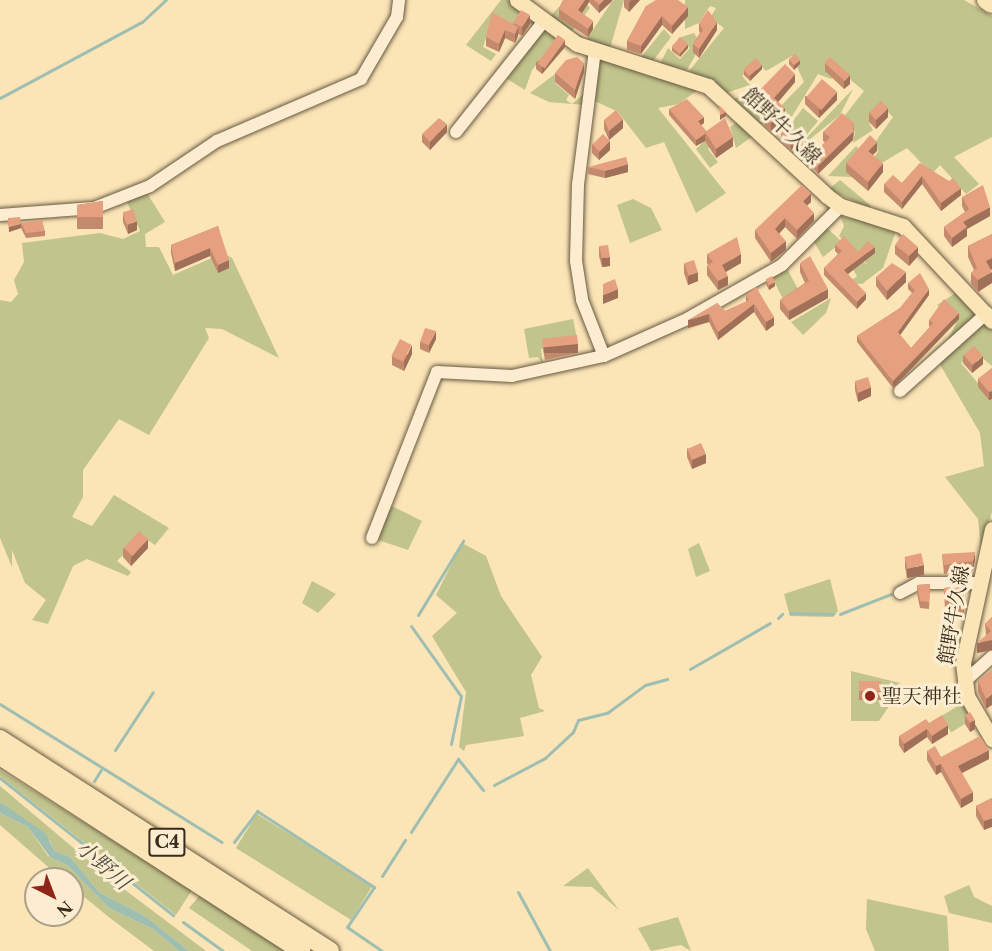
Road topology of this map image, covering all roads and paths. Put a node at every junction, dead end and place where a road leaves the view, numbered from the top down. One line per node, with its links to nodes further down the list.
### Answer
1 (399, 0): 9 (street)
2 (517, 0): 5 (main road, 館野牛久線)
3 (986, 0): 4 (highway)
4 (992, 4)
5 (544, 21): 6 (main road, 館野牛久線); 7 (street)
6 (595, 50): 8 (main road, 館野牛久線); 11 (street)
7 (456, 132)
8 (841, 206): 10 (main road, 館野牛久線); 11 (street)
9 (0, 215)
10 (989, 317): 12 (street)
11 (604, 356): 14 (street)
12 (900, 392)
13 (992, 529): 15 (main road, 館野牛久線)
14 (372, 538)
15 (980, 583): 16 (street); 18 (main road, 館野牛久線)
16 (900, 593)
17 (992, 657): 18 (street)
18 (964, 682): 20 (main road, 館野牛久線)
19 (0, 739): 23 (highway, C4)
20 (992, 739)
21 (0, 756): 22 (highway, C4)
22 (302, 951)
23 (330, 951)

